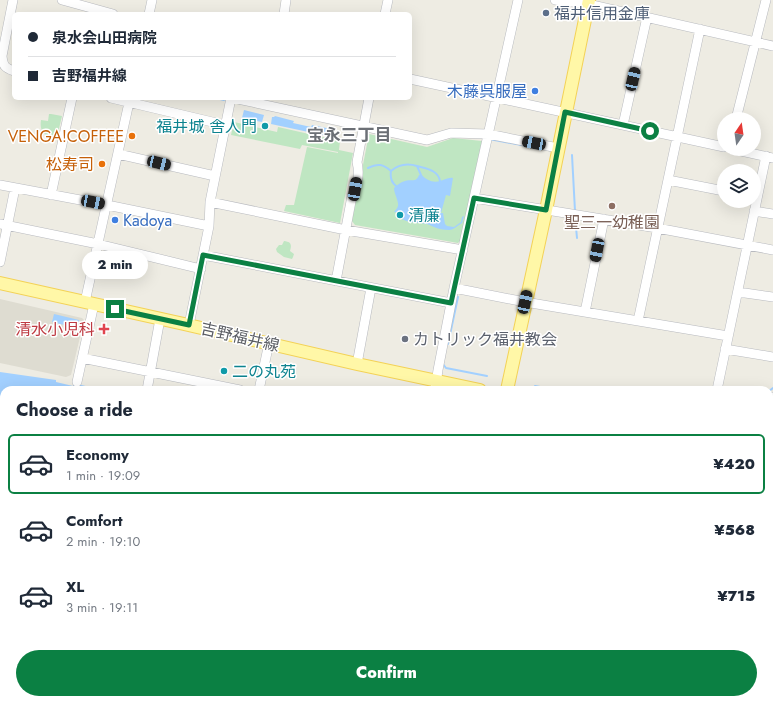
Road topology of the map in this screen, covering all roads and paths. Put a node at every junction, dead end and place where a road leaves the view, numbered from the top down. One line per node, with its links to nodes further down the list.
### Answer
1 (13, 0): 19 (street)
2 (62, 0): 10 (street)
3 (152, 0): 12 (street)
4 (286, 0): 13 (street)
5 (388, 0): 14 (street)
6 (518, 0): 22 (street)
7 (555, 0): 9 (street)
8 (766, 0): 17 (street)
9 (588, 2): 15 (street); 29 (main road)
10 (92, 7): 11 (street)
11 (107, 12)
12 (149, 12)
13 (284, 12)
14 (385, 12)
15 (647, 17): 16 (street); 32 (street)
16 (700, 29): 17 (street); 35 (street)
17 (756, 42): 18 (street); 30 (street)
18 (773, 46)
19 (1, 56): 20 (street)
20 (12, 70)
21 (412, 79): 22 (street)
22 (496, 98): 29 (street); 34 (street)
23 (72, 100): 46 (street)
24 (129, 100): 31 (street); 38 (street)
25 (231, 100): 31 (street)
26 (250, 100): 28 (street)
27 (370, 100): 33 (street)
28 (267, 102): 33 (street)
29 (565, 112): 32 (street); 37 (main road)
30 (738, 112)
31 (225, 125): 40 (street)
32 (623, 125): 35 (street)
33 (364, 126): 34 (street); 58 (street)
34 (487, 137): 37 (street); 47 (street)
35 (676, 137): 36 (street); 41 (street)
36 (717, 146)
37 (558, 148): 51 (main road)
38 (118, 154): 40 (street); 49 (street)
39 (769, 157): 42 (street)
40 (215, 176): 48 (street)
41 (668, 180): 45 (street); 57 (street)
42 (761, 182)
43 (0, 185): 44 (street)
44 (15, 188): 46 (street); 55 (street)
45 (717, 190)
46 (51, 195): 49 (street)
47 (474, 198): 51 (street); 61 (street)
48 (210, 202): 56 (street); 58 (street)
49 (107, 205): 56 (street); 59 (street)
50 (754, 208): 52 (street)
51 (546, 210): 54 (street); 72 (main road)
52 (754, 211): 53 (street); 60 (street)
53 (773, 214)
54 (604, 219): 57 (street); 75 (street)
55 (4, 225): 59 (street); 64 (street)
56 (209, 226): 63 (street)
57 (658, 228): 60 (street); 77 (street)
58 (346, 230): 61 (street); 66 (street)
59 (98, 244): 65 (street); 73 (street)
60 (747, 245): 62 (street); 70 (street)
61 (463, 250): 69 (street)
62 (773, 250)
63 (203, 255): 65 (street); 66 (street)
64 (0, 262)
65 (201, 269): 78 (street)
66 (336, 281): 68 (street)
67 (0, 283): 73 (main road, 吉野福井線)
68 (371, 288): 74 (street); 84 (street)
69 (454, 288): 72 (street); 74 (street)
70 (738, 292): 71 (street); 79 (street)
71 (773, 297)
72 (525, 302): 75 (street); 91 (main road)
73 (90, 303): 76 (main road, 吉野福井線); 83 (street)
74 (451, 303): 87 (street)
75 (585, 312): 77 (street)
76 (160, 319): 78 (main road, 吉野福井線); 85 (street)
77 (638, 321): 79 (street)
78 (189, 325): 80 (main road, 吉野福井線)
79 (728, 336): 81 (street)
80 (269, 343): 84 (main road, 吉野福井線); 90 (street)
81 (725, 349): 82 (street); 92 (street)
82 (773, 356)
83 (82, 358): 85 (street); 86 (street)
84 (357, 364): 87 (main road, 吉野福井線)
85 (150, 372): 88 (street); 89 (street)
86 (77, 382)
87 (436, 385)
88 (148, 386)
89 (220, 386)
90 (259, 386)
91 (508, 386)
92 (718, 386)

